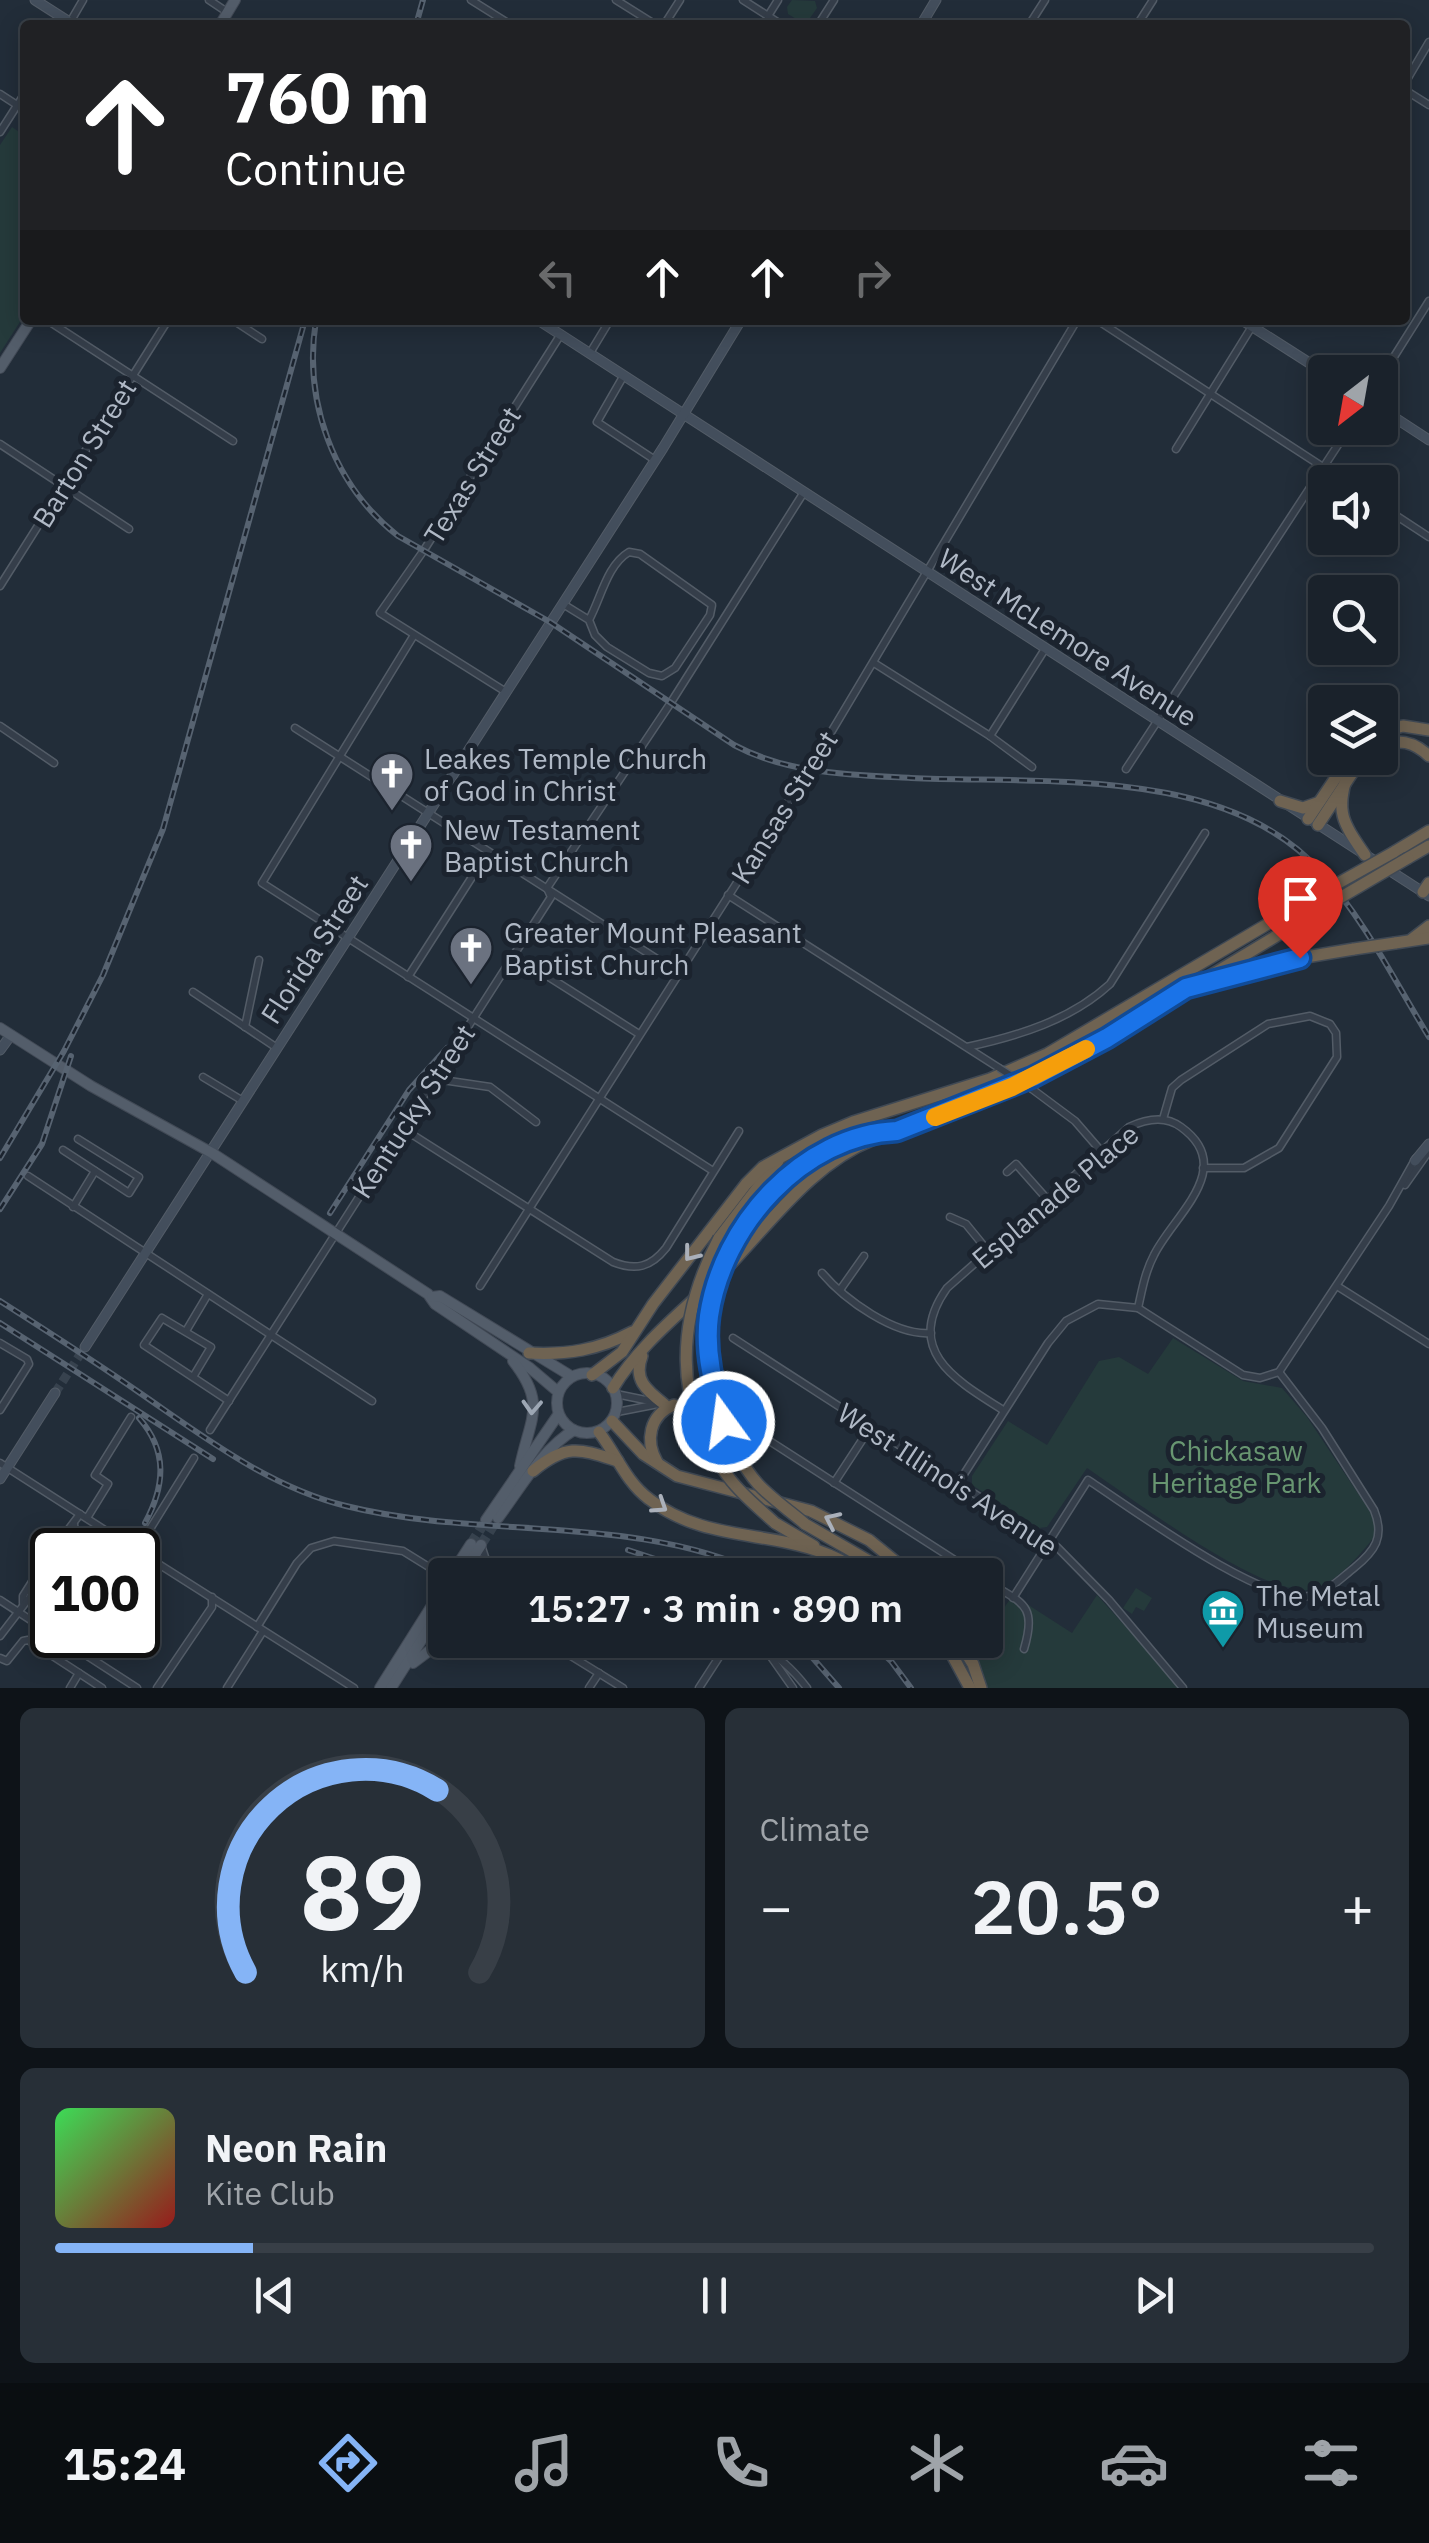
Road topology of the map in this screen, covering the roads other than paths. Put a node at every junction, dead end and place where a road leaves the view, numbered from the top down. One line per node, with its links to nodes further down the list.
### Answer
1 (35, 0): 10 (main road)
2 (209, 0): 8 (street)
3 (235, 0): 8 (main road)
4 (471, 0): 12 (street)
5 (616, 0): 13 (street)
6 (743, 0): 9 (street)
7 (778, 0): 9 (street)
8 (228, 12): 11 (main road)
9 (768, 16): 14 (street)
10 (65, 20)
11 (223, 20)
12 (503, 20)
13 (648, 20)
14 (774, 20)
15 (1429, 42): 16 (street)
16 (1410, 78)
17 (0, 94): 19 (street)
18 (20, 102): 19 (street)
19 (18, 105): 20 (street)
20 (0, 132)
21 (1429, 301): 36 (street)
22 (28, 325): 38 (main road)
23 (54, 325): 39 (street)
24 (165, 325): 39 (street, Barton Street)
25 (241, 325): 34 (street)
26 (546, 325): 33 (main road, West McLemore Avenue)
27 (607, 325): 35 (street)
28 (738, 325): 42 (main road, Florida Street)
29 (1074, 325): 56 (street, Kansas Street)
30 (1105, 325): 41 (street)
31 (1253, 325): 41 (street)
32 (1257, 325): 37 (main road)
33 (561, 334): 35 (main road, West McLemore Avenue); 60 (street, Texas Street)
34 (262, 339)
35 (590, 354): 40 (main road, West McLemore Avenue)
36 (1395, 355)
37 (1308, 361)
38 (0, 368)
39 (133, 375): 45 (street); 50 (street, Barton Street)
40 (624, 375): 42 (main road, West McLemore Avenue); 48 (street)
41 (1212, 394): 47 (street); 49 (street)
42 (684, 415): 48 (main road, Florida Street); 52 (main road, West McLemore Avenue)
43 (1398, 420): 44 (main road)
44 (1429, 440)
45 (232, 441)
46 (0, 444): 50 (street)
47 (1176, 449)
48 (655, 460): 58 (main road, Florida Street)
49 (1319, 465)
50 (63, 486): 54 (street); 57 (street, Barton Street)
51 (1308, 489): 64 (street)
52 (804, 492): 56 (main road, West McLemore Avenue); 89 (street, Kentucky Street)
53 (1398, 517): 55 (street)
54 (129, 529)
55 (1429, 537)
56 (926, 572): 61 (main road, West McLemore Avenue); 62 (street, Kansas Street)
57 (0, 586)
58 (562, 603): 59 (street); 63 (main road, Florida Street)
59 (590, 620): 59 (street)
60 (414, 634): 63 (street); 71 (street)
61 (1045, 649): 64 (main road, West McLemore Avenue); 69 (street)
62 (874, 663): 69 (street); 91 (street, Kansas Street)
63 (506, 692): 80 (main road, Florida Street)
64 (1157, 722): 75 (street); 78 (main road, West McLemore Avenue)
65 (0, 726): 73 (street)
66 (1398, 727): 68 (highway)
67 (295, 728): 71 (street)
68 (1429, 730)
69 (990, 736): 74 (street)
70 (1398, 742): 72 (highway)
71 (339, 755): 80 (street); 95 (street)
72 (1429, 756)
73 (54, 763)
74 (1032, 767)
75 (1126, 769)
76 (1337, 775): 79 (highway)
77 (1347, 776): 82 (highway); 88 (highway)
78 (1280, 800): 79 (highway); 82 (main road, West McLemore Avenue)
79 (1320, 800): 82 (highway)
80 (428, 813): 87 (street); 95 (main road, Florida Street)
81 (1429, 818): 85 (highway)
82 (1313, 822): 88 (main road, West McLemore Avenue)
83 (1429, 831): 85 (highway)
84 (1204, 834): 107 (street)
85 (1408, 844): 92 (highway, bridge)
86 (1429, 846): 92 (highway, bridge)
87 (488, 852): 89 (street); 100 (street)
88 (1365, 855): 90 (main road, West McLemore Avenue)
89 (547, 888): 97 (street, Kentucky Street); 99 (street)
90 (1427, 890)
91 (728, 895): 99 (street, Kansas Street); 107 (street)
92 (1321, 900): 101 (highway); 124 (highway)
93 (1429, 926): 96 (highway)
94 (1429, 938): 96 (highway)
95 (347, 939): 100 (street); 108 (main road, Florida Street)
96 (1402, 942): 101 (highway, bridge)
97 (514, 955): 103 (street, Kentucky Street); 106 (street)
98 (259, 960): 104 (street)
99 (679, 973): 106 (street, Kansas Street)
100 (408, 977): 103 (street)
101 (1186, 988): 118 (highway)
102 (193, 992): 104 (street)
103 (472, 1020): 111 (street, Kentucky Street); 112 (street)
104 (246, 1027): 108 (street)
105 (5, 1032): 109 (main road); 123 (main road)
106 (639, 1034): 112 (street, Kansas Street)
107 (967, 1047): 122 (street, bridge)
108 (277, 1048): 113 (main road, Florida Street)
109 (0, 1050)
110 (203, 1078): 113 (street)
111 (435, 1078): 115 (street); 116 (street, Kentucky Street)
112 (597, 1098): 128 (street); 134 (street, Kansas Street)
113 (244, 1102): 123 (main road, Florida Street)
114 (1163, 1119): 122 (street, Esplanade Place); 126 (street, Esplanade Place); 126 (street)
115 (536, 1122)
116 (402, 1128): 134 (street); 136 (street, Kentucky Street)
117 (739, 1131): 128 (street)
118 (897, 1131): 155 (highway); 198 (highway, bridge)
119 (78, 1139): 127 (street)
120 (1429, 1143): 125 (main road); 133 (street)
121 (63, 1150): 127 (street)
122 (1102, 1151): 131 (street, Esplanade Place)
123 (212, 1153): 136 (main road); 138 (main road, Florida Street)
124 (780, 1158): 148 (highway, one-way to 148); 197 (highway, bridge)
125 (1415, 1161): 133 (street)
126 (1203, 1168): 146 (street)
127 (95, 1171): 132 (street)
128 (713, 1172): 134 (street)
129 (1008, 1172): 131 (street)
130 (28, 1176): 132 (street)
131 (1047, 1199): 137 (street, Esplanade Place)
132 (73, 1206): 138 (street)
133 (1389, 1206): 142 (street)
134 (529, 1210): 141 (street, Kansas Street)
135 (950, 1217): 137 (street)
136 (334, 1234): 145 (main road); 150 (street, Kentucky Street)
137 (988, 1251): 149 (street, Esplanade Place)
138 (145, 1254): 144 (street); 154 (main road, Florida Street)
139 (864, 1256): 143 (street)
140 (822, 1273): 143 (street)
141 (480, 1286)
142 (1337, 1286): 152 (street); 158 (street)
143 (840, 1290): 149 (street)
144 (208, 1294): 147 (street); 150 (street)
145 (432, 1296): 156 (main road); 157 (main road)
146 (1138, 1308): 158 (street); 169 (street)
147 (186, 1331): 161 (street); 161 (street)
148 (632, 1332): 157 (highway); 159 (highway)
149 (931, 1333): 169 (street)
150 (269, 1334): 165 (street, Kentucky Street); 166 (street)
151 (733, 1338): 173 (street, West Illinois Avenue)
152 (1429, 1344)
153 (1, 1345): 168 (street)
154 (85, 1348)
155 (644, 1350): 163 (highway); 167 (highway)
156 (506, 1352): 162 (main road); 181 (main road, one-way to 181)
157 (529, 1353): 160 (main road)
158 (1279, 1372): 192 (street)
159 (592, 1375): 160 (main road); 163 (main road)
160 (572, 1376): 162 (main road)
161 (193, 1377): 165 (street)
162 (557, 1391): 170 (main road)
163 (615, 1391): 167 (street); 171 (main road)
164 (55, 1392): 179 (main road)
165 (229, 1401): 174 (street, Kentucky Street)
166 (372, 1401)
167 (665, 1405): 171 (street); 180 (highway); 183 (street)
168 (0, 1410)
169 (1004, 1410): 184 (street)
170 (558, 1414): 175 (main road); 181 (main road)
171 (615, 1416): 176 (main road); 180 (highway)
172 (131, 1417): 185 (street)
173 (870, 1428): 183 (street); 184 (street, West Illinois Avenue)
174 (210, 1430)
175 (574, 1430): 176 (main road); 181 (main road)
176 (598, 1432): 178 (highway)
177 (194, 1458): 191 (street)
178 (618, 1460): 181 (highway); 197 (highway, one-way to 197)
179 (4, 1465): 182 (main road); 185 (street)
180 (660, 1466): 199 (highway, one-way to 180)
181 (526, 1470): 186 (main road)
182 (0, 1479)
183 (834, 1483): 200 (street)
184 (958, 1484): 192 (street, West Illinois Avenue)
185 (84, 1516): 187 (street); 190 (street)
186 (492, 1519)
187 (74, 1524): 188 (street); 189 (street)
188 (66, 1528)
189 (74, 1528)
190 (102, 1528)
191 (149, 1528)
192 (1047, 1542): 205 (street); 245 (street, West Illinois Avenue)
193 (476, 1544): 194 (main road); 195 (main road); 196 (street)
194 (463, 1558)
195 (470, 1558)
196 (483, 1558)
197 (836, 1558)
198 (864, 1558)
199 (891, 1558)
200 (951, 1558)
201 (160, 1565): 204 (street)
202 (428, 1567): 211 (street)
203 (1003, 1592): 205 (street)
204 (212, 1597): 211 (street); 233 (street)
205 (1013, 1598): 214 (street)
206 (0, 1600): 209 (street)
207 (30, 1600): 209 (street)
208 (428, 1607): 236 (main road)
209 (17, 1611): 210 (street); 213 (street)
210 (30, 1619)
211 (260, 1629): 234 (street); 235 (street)
212 (428, 1630): 225 (main road)
213 (0, 1636)
214 (1024, 1649)
215 (428, 1653): 225 (main road)
216 (0, 1658): 224 (street)
217 (88, 1658): 228 (street)
218 (574, 1658): 226 (street)
219 (718, 1658): 240 (street)
220 (771, 1658): 241 (street)
221 (780, 1658): 242 (street)
222 (962, 1658): 223 (highway)
223 (968, 1669): 243 (highway); 244 (highway)
224 (79, 1674): 227 (street); 229 (street)
225 (401, 1674): 237 (main road)
226 (599, 1674): 238 (street); 239 (street)
227 (88, 1679): 230 (street); 231 (street)
228 (124, 1684): 232 (street)
229 (70, 1688)
230 (84, 1688)
231 (102, 1688)
232 (137, 1688)
233 (157, 1688)
234 (227, 1688)
235 (354, 1688)
236 (380, 1688)
237 (391, 1688)
238 (589, 1688)
239 (623, 1688)
240 (699, 1688)
241 (793, 1688)
242 (806, 1688)
243 (970, 1688)
244 (981, 1688)
245 (1184, 1688)

